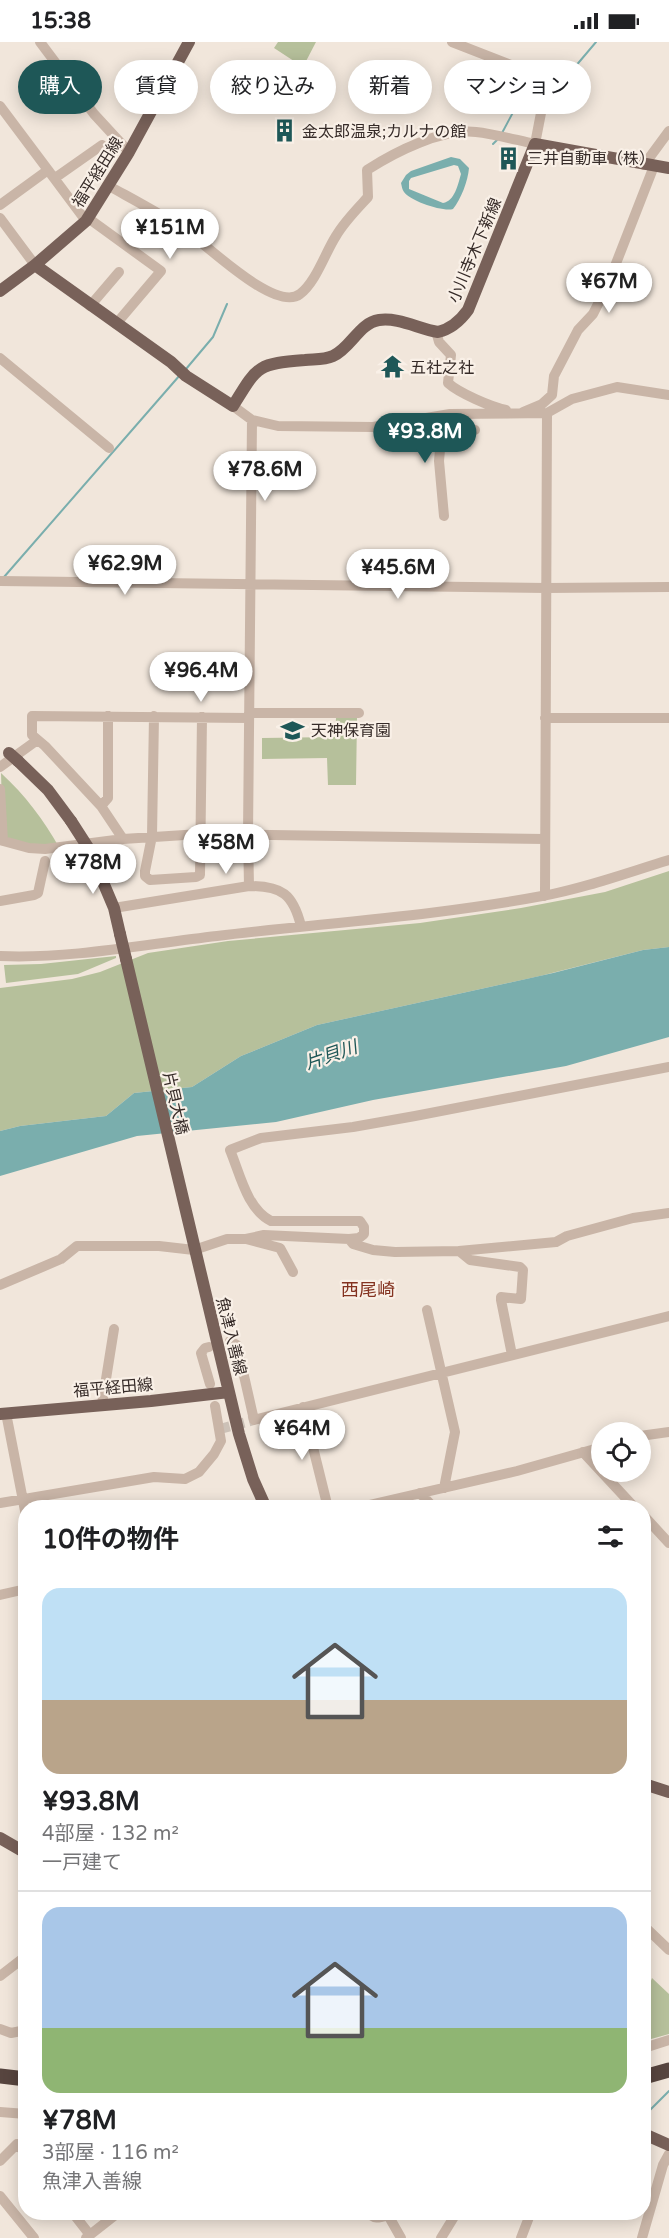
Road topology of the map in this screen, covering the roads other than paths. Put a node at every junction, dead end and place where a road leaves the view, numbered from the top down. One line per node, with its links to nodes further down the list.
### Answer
1 (40, 42): 8 (street)
2 (189, 42): 8 (main road, 福平経田線)
3 (452, 42): 6 (street)
4 (0, 106): 11 (street)
5 (669, 131): 9 (street)
6 (535, 144): 9 (main road); 12 (street); 21 (main road, 小川寺木下新線)
7 (102, 145): 11 (street)
8 (129, 152): 12 (main road, 福平経田線)
9 (649, 165): 10 (main road); 26 (street)
10 (669, 168)
11 (52, 174): 13 (street); 15 (street)
12 (109, 186): 15 (main road, 福平経田線)
13 (0, 205)
14 (0, 218): 16 (street)
15 (87, 219): 16 (main road, 福平経田線); 20 (street)
16 (35, 265): 18 (main road, 福平経田線); 19 (main road)
17 (119, 272): 19 (street)
18 (0, 291)
19 (90, 306): 20 (main road)
20 (116, 324): 24 (main road)
21 (436, 331): 24 (main road); 26 (street)
22 (0, 358): 31 (street)
23 (669, 395): 25 (street)
24 (233, 406): 27 (street)
25 (547, 413): 26 (street); 36 (street)
26 (514, 415): 28 (street)
27 (252, 420): 28 (street); 34 (street)
28 (417, 420): 29 (street)
29 (442, 428): 30 (street); 32 (street)
30 (475, 430)
31 (109, 448)
32 (444, 516)
33 (0, 581): 34 (street)
34 (250, 584): 36 (street); 38 (street)
35 (669, 587): 36 (street)
36 (546, 588): 42 (street)
37 (359, 713): 38 (street)
38 (249, 715): 41 (street); 50 (street)
39 (108, 716): 40 (street); 44 (street); 48 (street)
40 (154, 716): 41 (street); 51 (street)
41 (202, 717): 49 (street)
42 (545, 718): 43 (street); 53 (street)
43 (669, 718)
44 (36, 741): 46 (street); 48 (street)
45 (9, 754): 60 (main road, bridge)
46 (0, 767)
47 (0, 789): 54 (street)
48 (101, 806): 52 (street)
49 (200, 834): 50 (street); 51 (street); 51 (street)
50 (248, 834): 53 (street); 57 (street)
51 (152, 836): 52 (street)
52 (123, 839): 54 (street)
53 (544, 839): 58 (street)
54 (1, 841)
55 (669, 860): 58 (street)
56 (45, 861): 59 (street)
57 (249, 886): 60 (street); 61 (street)
58 (545, 896): 61 (street)
59 (0, 902)
60 (114, 908): 67 (main road, 片貝大橋, bridge)
61 (301, 926): 62 (street)
62 (0, 956)
63 (669, 1066): 66 (street)
64 (669, 1213): 68 (street)
65 (246, 1239): 66 (street); 67 (street); 69 (street)
66 (349, 1239): 68 (street)
67 (193, 1245): 70 (street); 79 (main road, 魚津入善線)
68 (459, 1251): 76 (street)
69 (293, 1272)
70 (0, 1285)
71 (427, 1310): 77 (street)
72 (669, 1316): 76 (street)
73 (114, 1329): 80 (street)
74 (230, 1341): 82 (street)
75 (209, 1347): 78 (street)
76 (512, 1354): 77 (street)
77 (442, 1372): 82 (street); 88 (street)
78 (210, 1384)
79 (229, 1392): 80 (main road, 福平経田線); 91 (main road, 魚津入善線)
80 (102, 1404): 83 (main road, 福平経田線)
81 (215, 1406): 90 (street)
82 (303, 1407): 92 (street)
83 (3, 1413): 90 (street)
84 (669, 1431): 85 (street)
85 (651, 1434)
86 (591, 1450): 87 (street)
87 (583, 1452): 88 (street); 95 (street)
88 (444, 1488): 89 (street)
89 (420, 1493): 93 (street); 94 (street)
90 (22, 1499): 96 (street)
91 (263, 1500)
92 (326, 1500)
93 (390, 1500)
94 (427, 1500)
95 (628, 1500)
96 (0, 1503)
97 (651, 1526): 98 (street)
98 (669, 1543)
99 (18, 1591): 100 (street)
100 (0, 1594)
101 (651, 1786): 102 (main road)
102 (669, 1792)
103 (0, 1838): 104 (main road)
104 (18, 1848)
105 (651, 1933): 106 (street)
106 (669, 1950)
107 (18, 1962): 108 (street)
108 (0, 1976)
109 (0, 2029): 110 (street)
110 (18, 2032)
111 (669, 2040): 112 (street)
112 (651, 2046)
113 (669, 2070): 114 (highway)
114 (651, 2075)
115 (0, 2076): 116 (highway)
116 (18, 2078)
117 (0, 2112): 118 (street)
118 (18, 2113)
119 (651, 2137): 121 (main road)
120 (18, 2145): 123 (street)
121 (669, 2145)
122 (669, 2154): 125 (street)
123 (0, 2161)
124 (0, 2196): 126 (street)
125 (651, 2207)
126 (18, 2218)
127 (19, 2220): 135 (street)
128 (77, 2220): 134 (street)
129 (109, 2220): 134 (street)
130 (390, 2220): 136 (street)
131 (452, 2220): 137 (street)
132 (528, 2220): 138 (street)
133 (647, 2220): 139 (street)
134 (88, 2236)
135 (34, 2238)
136 (401, 2238)
137 (441, 2238)
138 (521, 2238)
139 (642, 2238)

